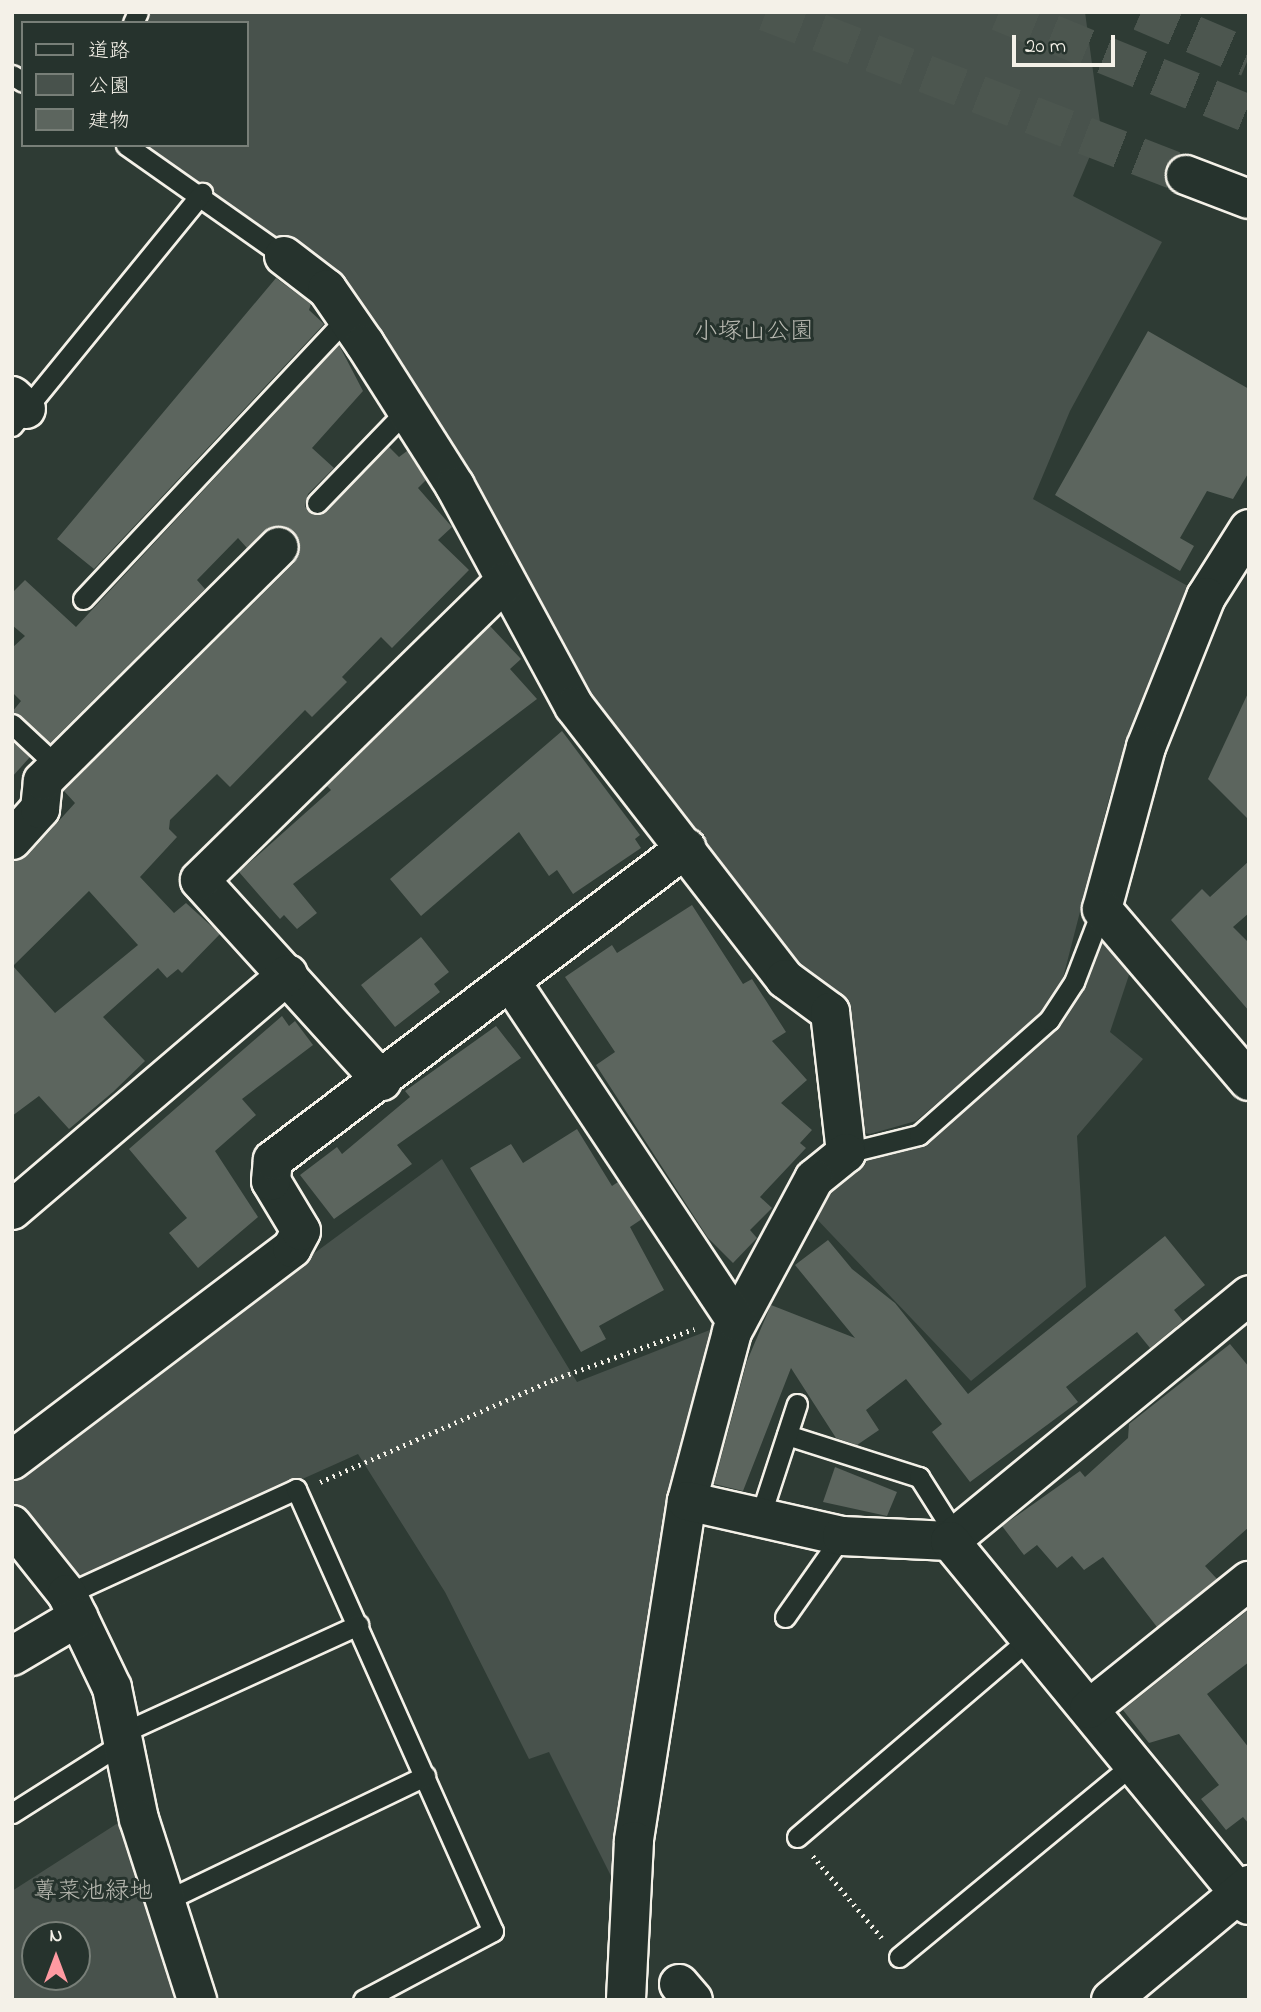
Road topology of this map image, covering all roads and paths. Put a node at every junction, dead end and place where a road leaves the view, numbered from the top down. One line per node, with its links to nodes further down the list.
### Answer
1 (129, 147): 3 (lane)
2 (1186, 175): 4 (main road)
3 (202, 193): 5 (lane); 7 (lane)
4 (1249, 198)
5 (284, 256): 6 (main road)
6 (347, 317): 8 (main road); 13 (lane)
7 (17, 410)
8 (405, 412): 9 (lane); 12 (main road)
9 (317, 503)
10 (1249, 529): 18 (main road)
11 (279, 547): 15 (main road)
12 (504, 582): 17 (main road); 19 (main road)
13 (83, 599)
14 (12, 724): 15 (lane)
15 (57, 766): 16 (main road)
16 (12, 840)
17 (686, 848): 20 (main road); 23 (main road)
18 (1102, 909): 22 (main road); 23 (lane)
19 (288, 974): 21 (main road); 24 (main road)
20 (511, 982): 21 (main road); 26 (main road)
21 (382, 1081): 29 (main road)
22 (1249, 1081)
23 (846, 1153): 26 (main road)
24 (12, 1210)
25 (1249, 1295): 35 (main road)
26 (735, 1319): 30 (path); 31 (main road)
27 (797, 1404): 28 (lane)
28 (787, 1435): 32 (lane); 35 (lane)
29 (12, 1460)
30 (296, 1489): 37 (lane); 39 (lane)
31 (687, 1501): 32 (main road); 53 (main road)
32 (759, 1520): 34 (main road)
33 (12, 1525): 37 (main road)
34 (842, 1536): 35 (main road); 38 (lane)
35 (954, 1539): 40 (main road)
36 (1249, 1581): 42 (main road)
37 (72, 1605): 41 (main road); 43 (main road)
38 (786, 1617)
39 (358, 1625): 43 (lane); 45 (lane)
40 (1031, 1637): 42 (main road); 47 (lane)
41 (12, 1656)
42 (1089, 1709): 44 (main road)
43 (123, 1737): 46 (lane); 49 (main road)
44 (1134, 1763): 48 (main road); 50 (lane)
45 (425, 1776): 49 (lane); 52 (lane)
46 (12, 1814)
47 (797, 1837): 50 (path)
48 (1246, 1894): 54 (main road)
49 (163, 1902): 51 (main road)
50 (899, 1957)
51 (197, 2000)
52 (363, 2000)
53 (626, 2000)
54 (1111, 2000)

